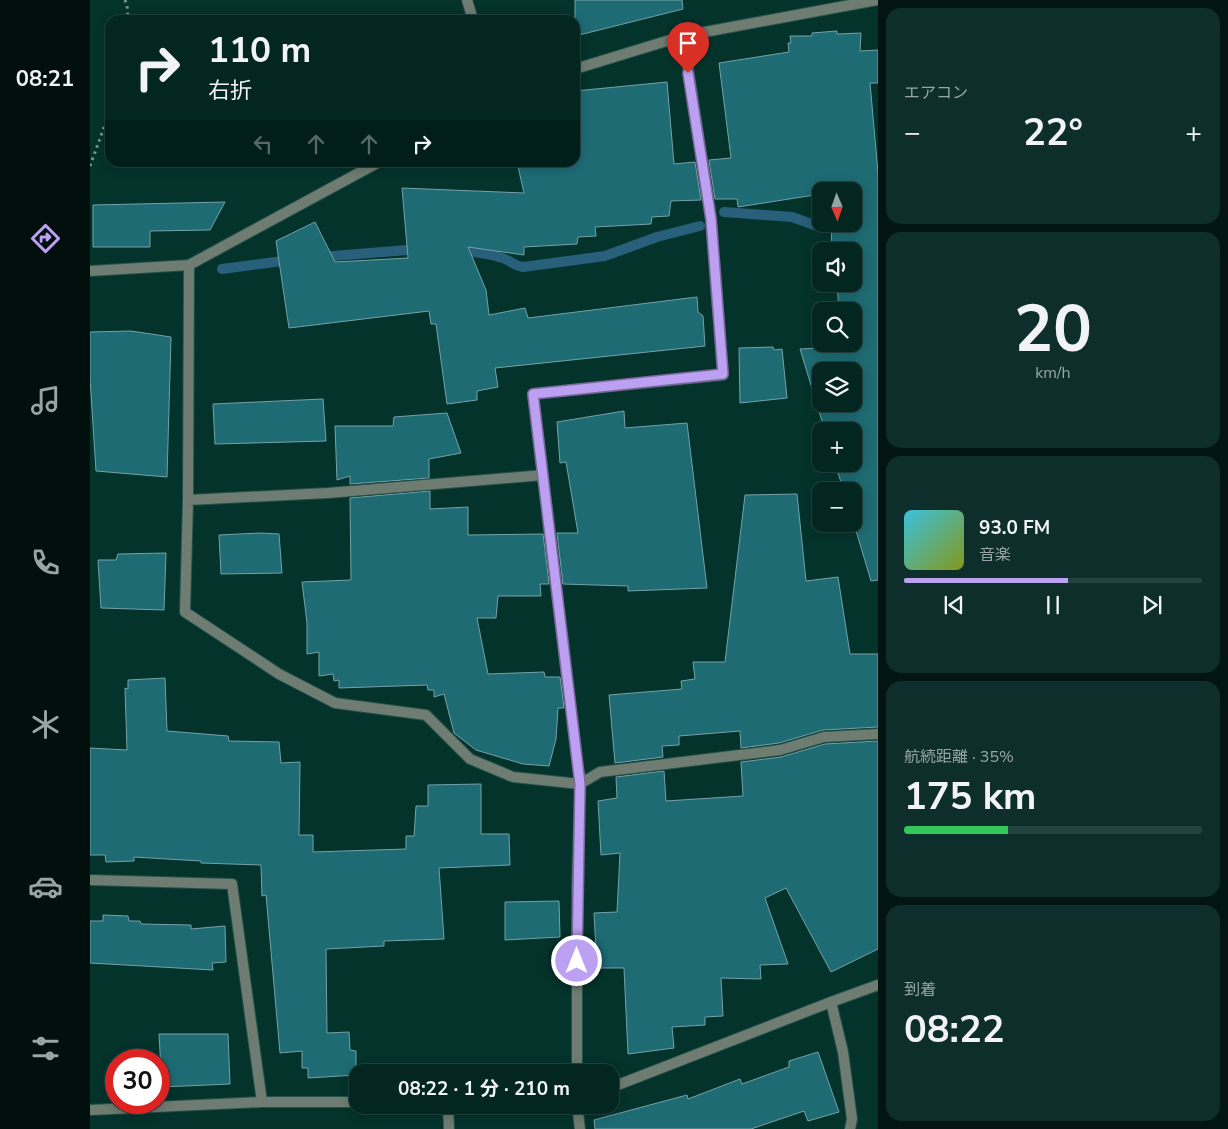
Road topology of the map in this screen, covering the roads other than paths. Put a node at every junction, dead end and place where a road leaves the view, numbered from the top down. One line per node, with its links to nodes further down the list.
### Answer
1 (466, 0): 3 (street)
2 (877, 0): 4 (street)
3 (471, 15)
4 (682, 36): 5 (street); 9 (street)
5 (580, 67)
6 (370, 167): 7 (street)
7 (189, 264): 8 (street); 10 (street)
8 (90, 271)
9 (543, 475): 10 (street); 12 (street)
10 (188, 500): 12 (street)
11 (878, 734): 12 (street)
12 (580, 784): 16 (street)
13 (90, 880): 18 (street)
14 (878, 985): 15 (street)
15 (831, 1002): 17 (street); 25 (street)
16 (577, 1064)
17 (619, 1084)
18 (262, 1102): 19 (street); 20 (street)
19 (349, 1102)
20 (90, 1110)
21 (448, 1114): 23 (street)
22 (578, 1114): 24 (street)
23 (448, 1129)
24 (580, 1129)
25 (850, 1129)

